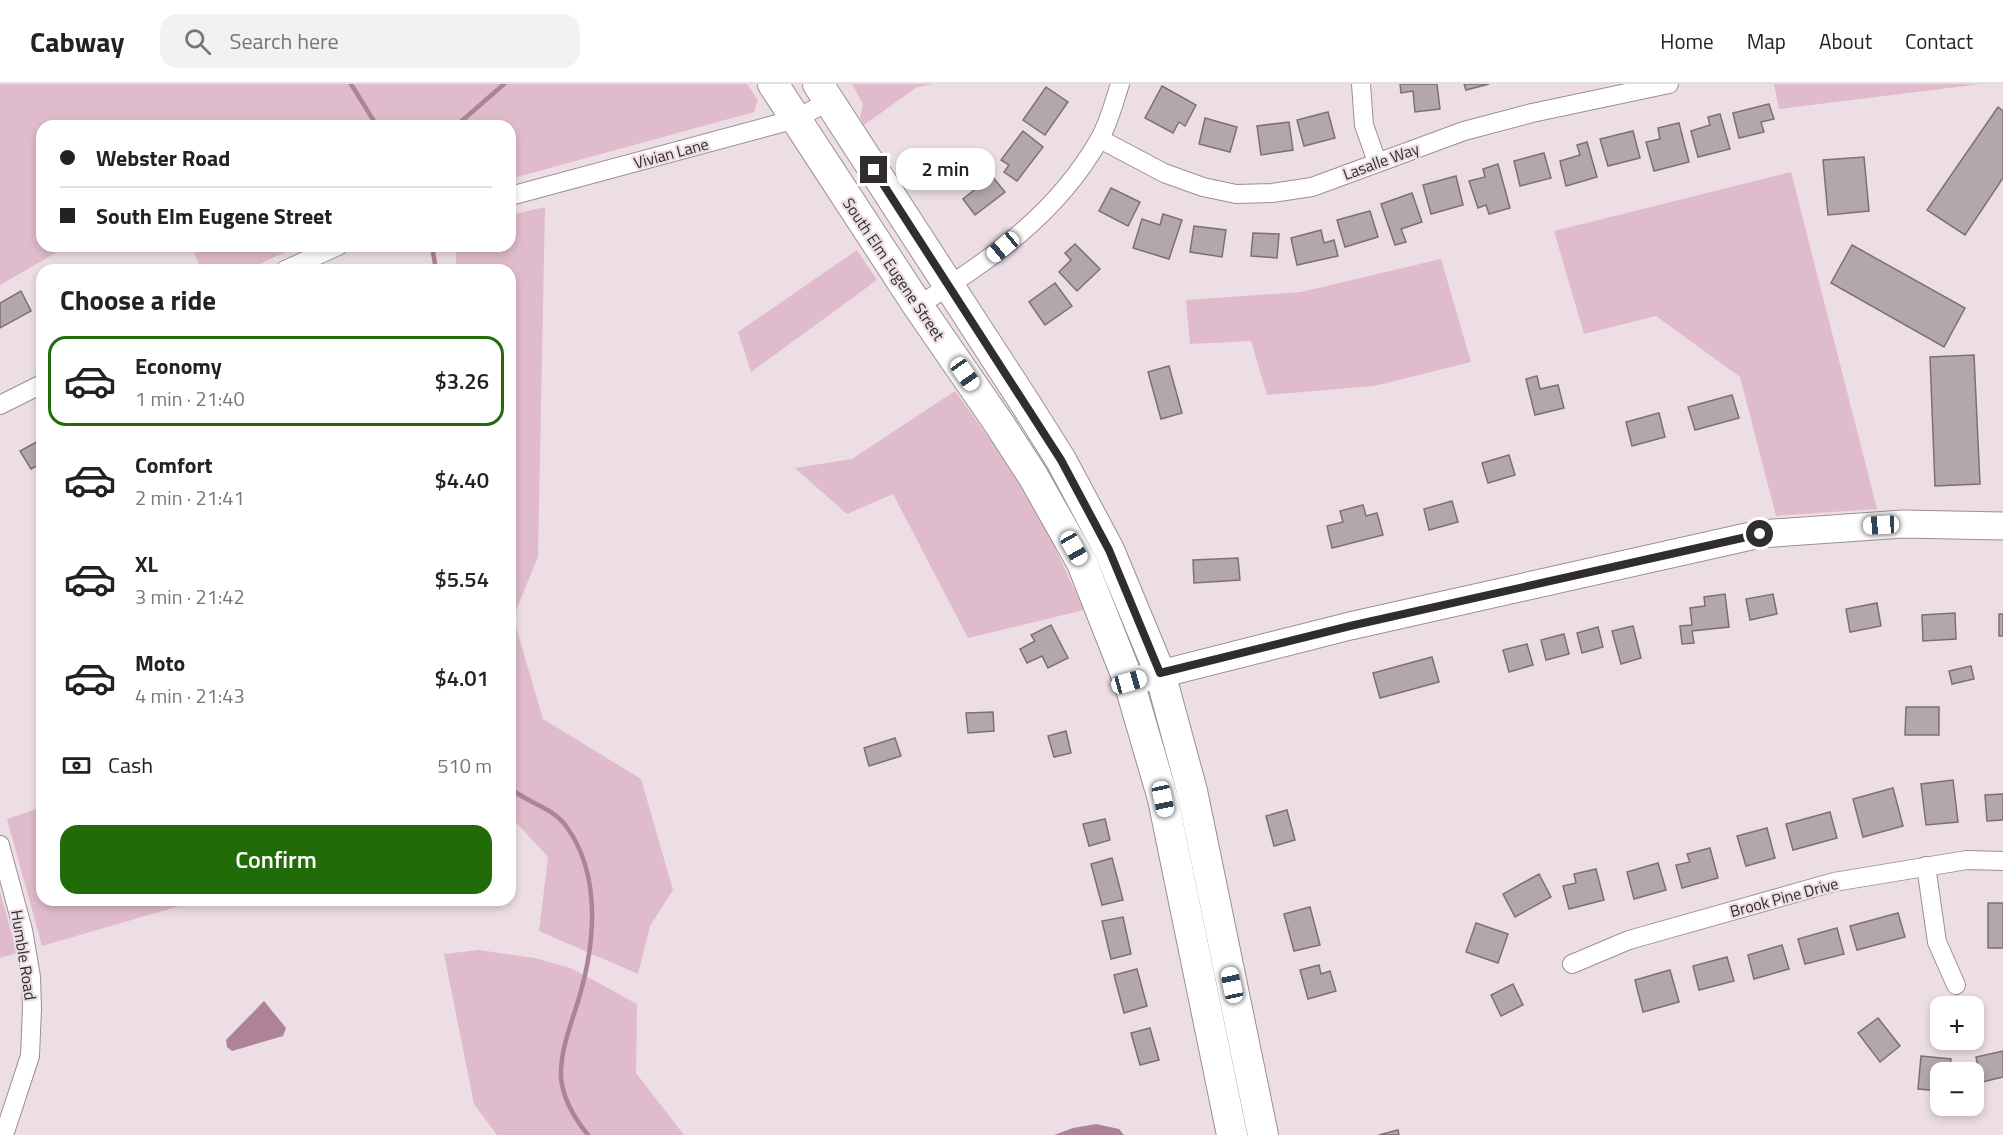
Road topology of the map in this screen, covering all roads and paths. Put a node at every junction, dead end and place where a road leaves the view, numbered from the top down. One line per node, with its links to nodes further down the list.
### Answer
1 (773, 84): 6 (main road, South Elm Eugene Street)
2 (1120, 84): 7 (street)
3 (1361, 84): 8 (street)
4 (1669, 84): 8 (street, Lasalle Way)
5 (824, 92): 6 (street, Vivian Lane); 12 (main road)
6 (796, 119): 9 (street, Vivian Lane); 13 (main road, South Elm Eugene Street)
7 (1100, 139): 8 (street, Lasalle Way); 12 (street)
8 (1377, 162)
9 (516, 194)
10 (325, 252): 11 (street)
11 (298, 264)
12 (949, 286): 13 (street); 17 (main road)
13 (918, 306): 18 (main road, South Elm Eugene Street)
14 (36, 387): 15 (street)
15 (0, 405)
16 (2003, 526): 17 (street)
17 (1160, 673): 18 (street); 26 (main road)
18 (1129, 682): 25 (main road, South Elm Eugene Street)
19 (0, 845): 24 (street, Humble Road)
20 (2003, 861): 21 (street, Brook Pine Drive)
21 (1926, 866): 22 (street, Brook Pine Drive); 23 (street)
22 (1572, 964)
23 (1956, 985)
24 (4, 1135)
25 (1232, 1135)
26 (1263, 1135)

